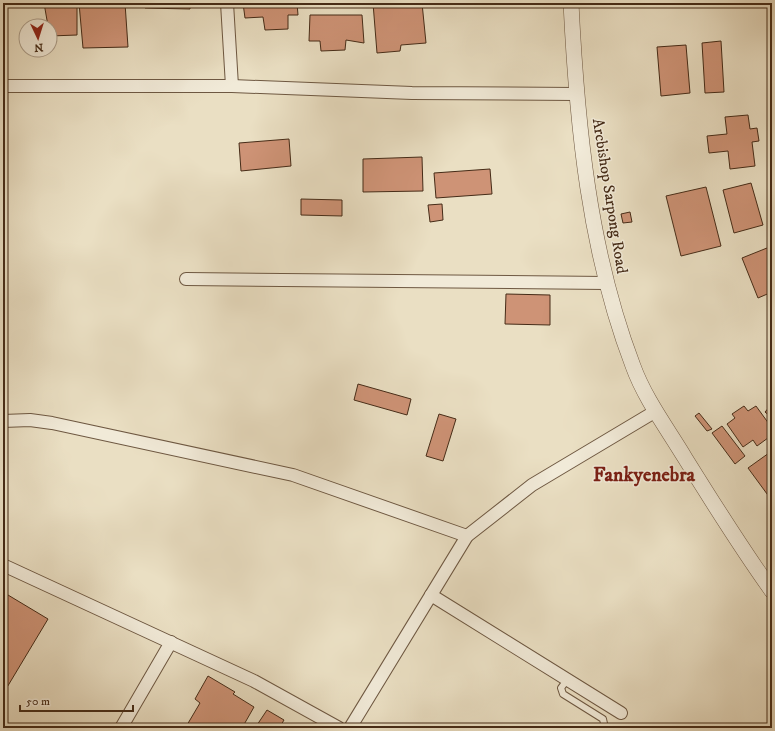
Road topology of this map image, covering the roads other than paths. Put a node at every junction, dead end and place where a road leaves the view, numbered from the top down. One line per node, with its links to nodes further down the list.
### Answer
1 (228, 3): 4 (street)
2 (571, 3): 5 (street, Arcbishop Sarpong Road)
3 (3, 86): 4 (street)
4 (232, 86): 5 (street)
5 (576, 94): 7 (street, Arcbishop Sarpong Road)
6 (186, 279): 7 (street)
7 (606, 283): 8 (street, Arcbishop Sarpong Road)
8 (656, 411): 10 (street); 12 (street, Arcbishop Sarpong Road)
9 (3, 421): 10 (street)
10 (467, 536): 13 (street)
11 (3, 566): 14 (street)
12 (772, 591)
13 (431, 595): 15 (street); 19 (street)
14 (171, 642): 17 (street); 18 (street)
15 (567, 680): 16 (street); 20 (lane)
16 (621, 713)
17 (121, 728)
18 (339, 728)
19 (350, 728)
20 (605, 728)

